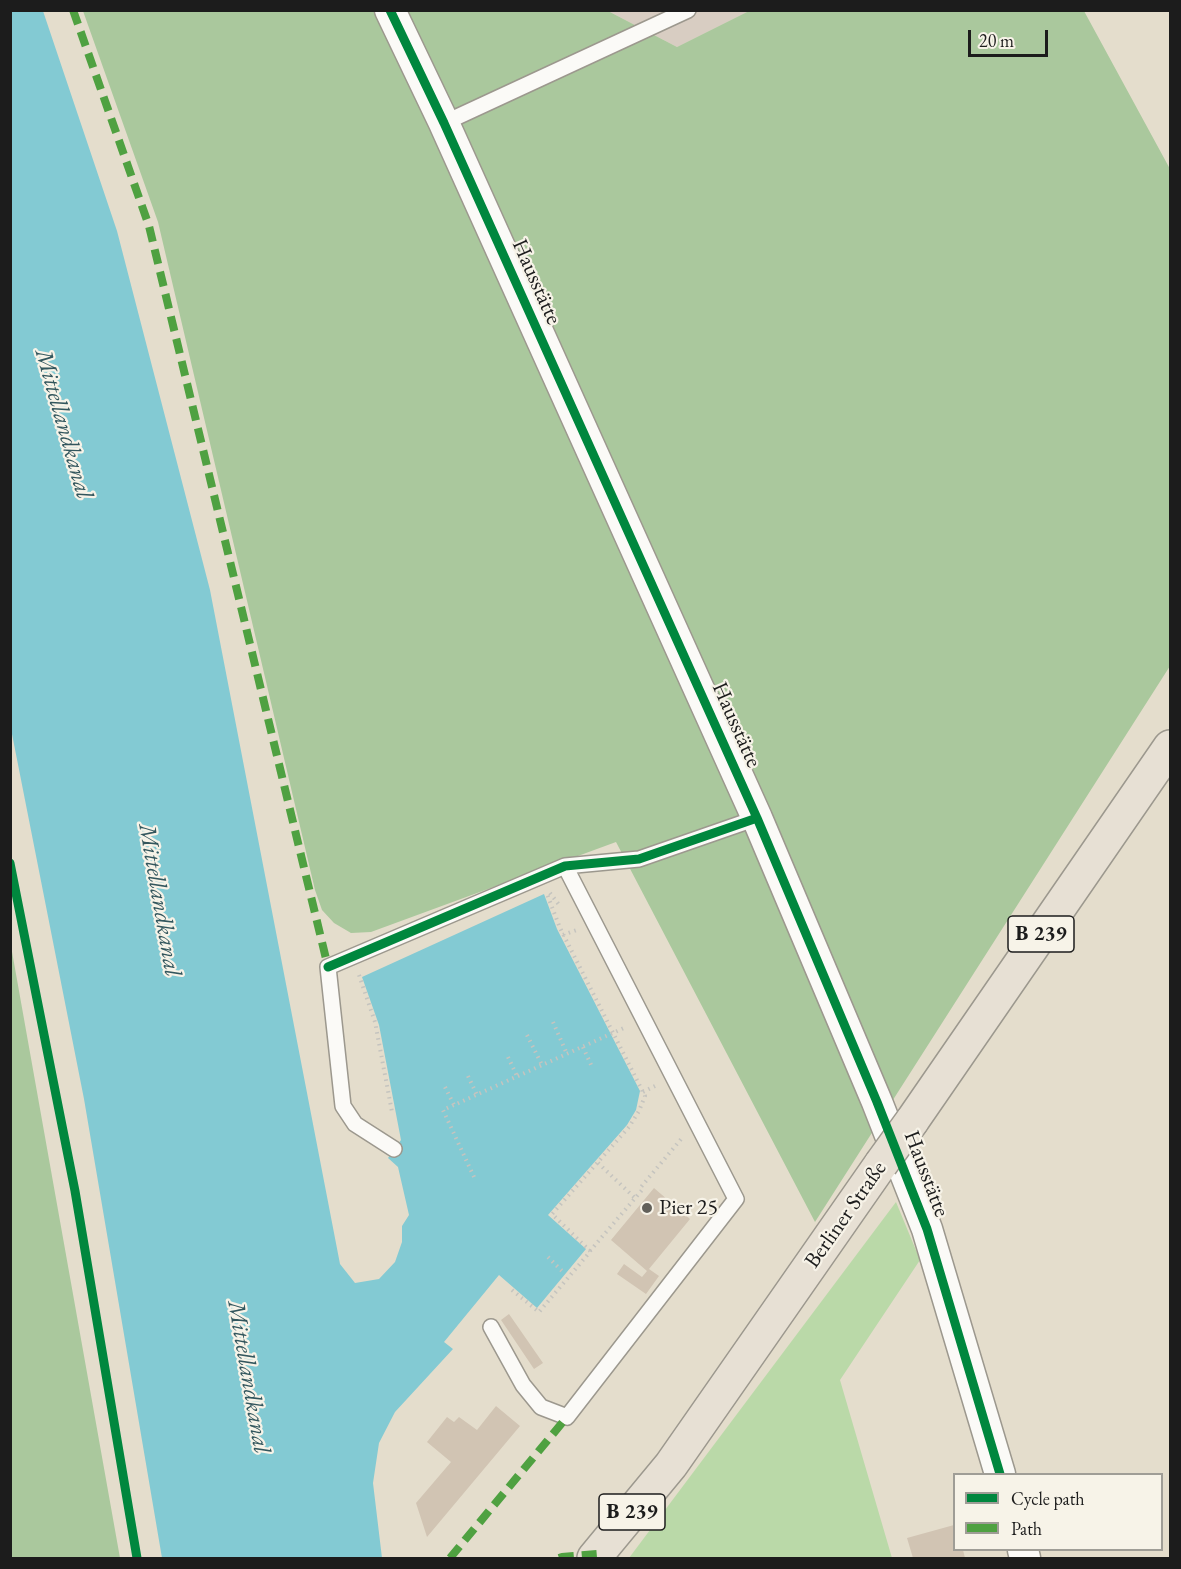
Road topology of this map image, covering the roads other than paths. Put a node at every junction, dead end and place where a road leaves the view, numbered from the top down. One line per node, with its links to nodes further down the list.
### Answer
1 (390, 10): 3 (street, Hausstätte)
2 (688, 10): 3 (lane)
3 (444, 123): 5 (street, Hausstätte)
4 (1170, 747): 10 (main road, Berliner Straße / B 239, bridge)
5 (757, 818): 6 (lane); 9 (street, Hausstätte)
6 (565, 866): 7 (lane); 8 (lane)
7 (394, 1149)
8 (491, 1327)
9 (1000, 1473)
10 (594, 1558)

